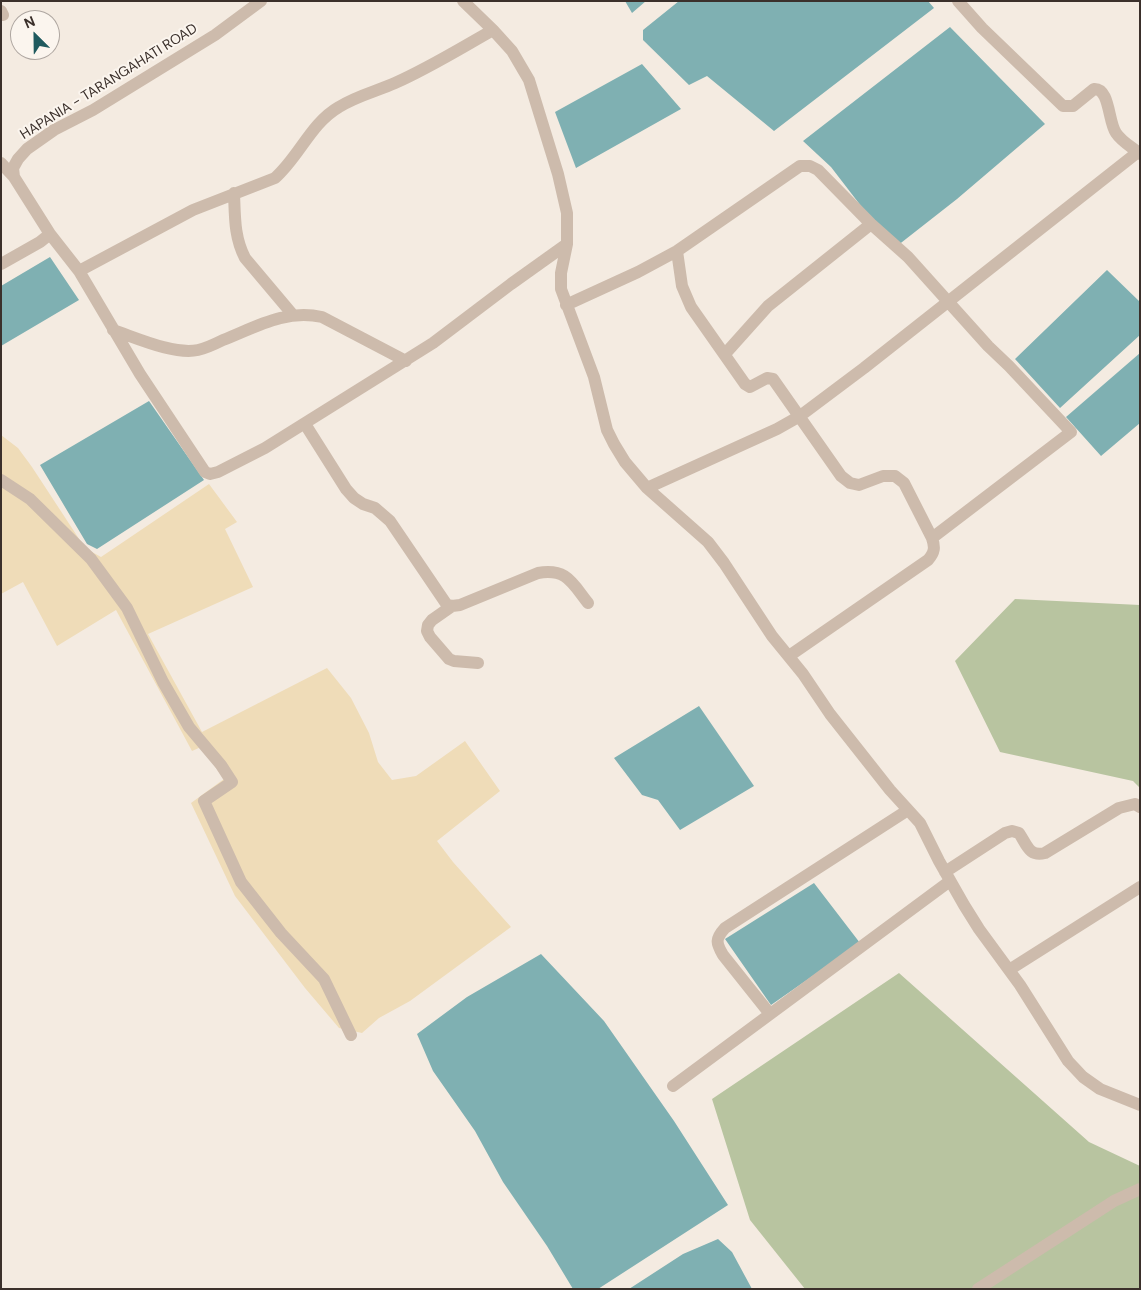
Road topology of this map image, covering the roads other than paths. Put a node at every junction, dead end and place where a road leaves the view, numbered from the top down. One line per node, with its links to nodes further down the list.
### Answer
1 (261, 1): 7 (street, HAPANIA - TARANGAHATI ROAD)
2 (462, 1): 4 (street)
3 (958, 1): 5 (street)
4 (493, 30): 8 (street); 11 (street)
5 (1139, 153): 15 (street)
6 (1, 163): 7 (street)
7 (14, 178): 10 (street)
8 (234, 194): 14 (street); 17 (street)
9 (871, 224): 12 (street); 15 (street); 19 (street)
10 (50, 234): 13 (street); 14 (street)
11 (567, 244): 16 (street); 20 (street)
12 (677, 251): 16 (street); 19 (street)
13 (1, 264)
14 (78, 271): 18 (street)
15 (948, 302): 21 (street); 25 (street)
16 (566, 305): 24 (street)
17 (293, 314): 18 (street); 20 (street)
18 (113, 330): 22 (street)
19 (725, 354): 21 (street)
20 (406, 360): 22 (street)
21 (800, 416): 24 (street); 25 (street)
22 (305, 424): 27 (street)
23 (1, 480): 36 (street)
24 (648, 488): 28 (street)
25 (932, 538): 28 (street)
26 (588, 603): 27 (street)
27 (452, 606): 29 (street)
28 (789, 656): 31 (street)
29 (478, 663)
30 (1140, 807): 32 (street)
31 (908, 810): 32 (street); 35 (street)
32 (948, 877): 34 (street); 35 (street)
33 (1140, 887): 34 (street)
34 (1009, 970): 38 (street)
35 (770, 1014): 37 (street)
36 (351, 1035)
37 (673, 1086)
38 (1140, 1105)
39 (1140, 1189): 40 (street)
40 (978, 1289)

